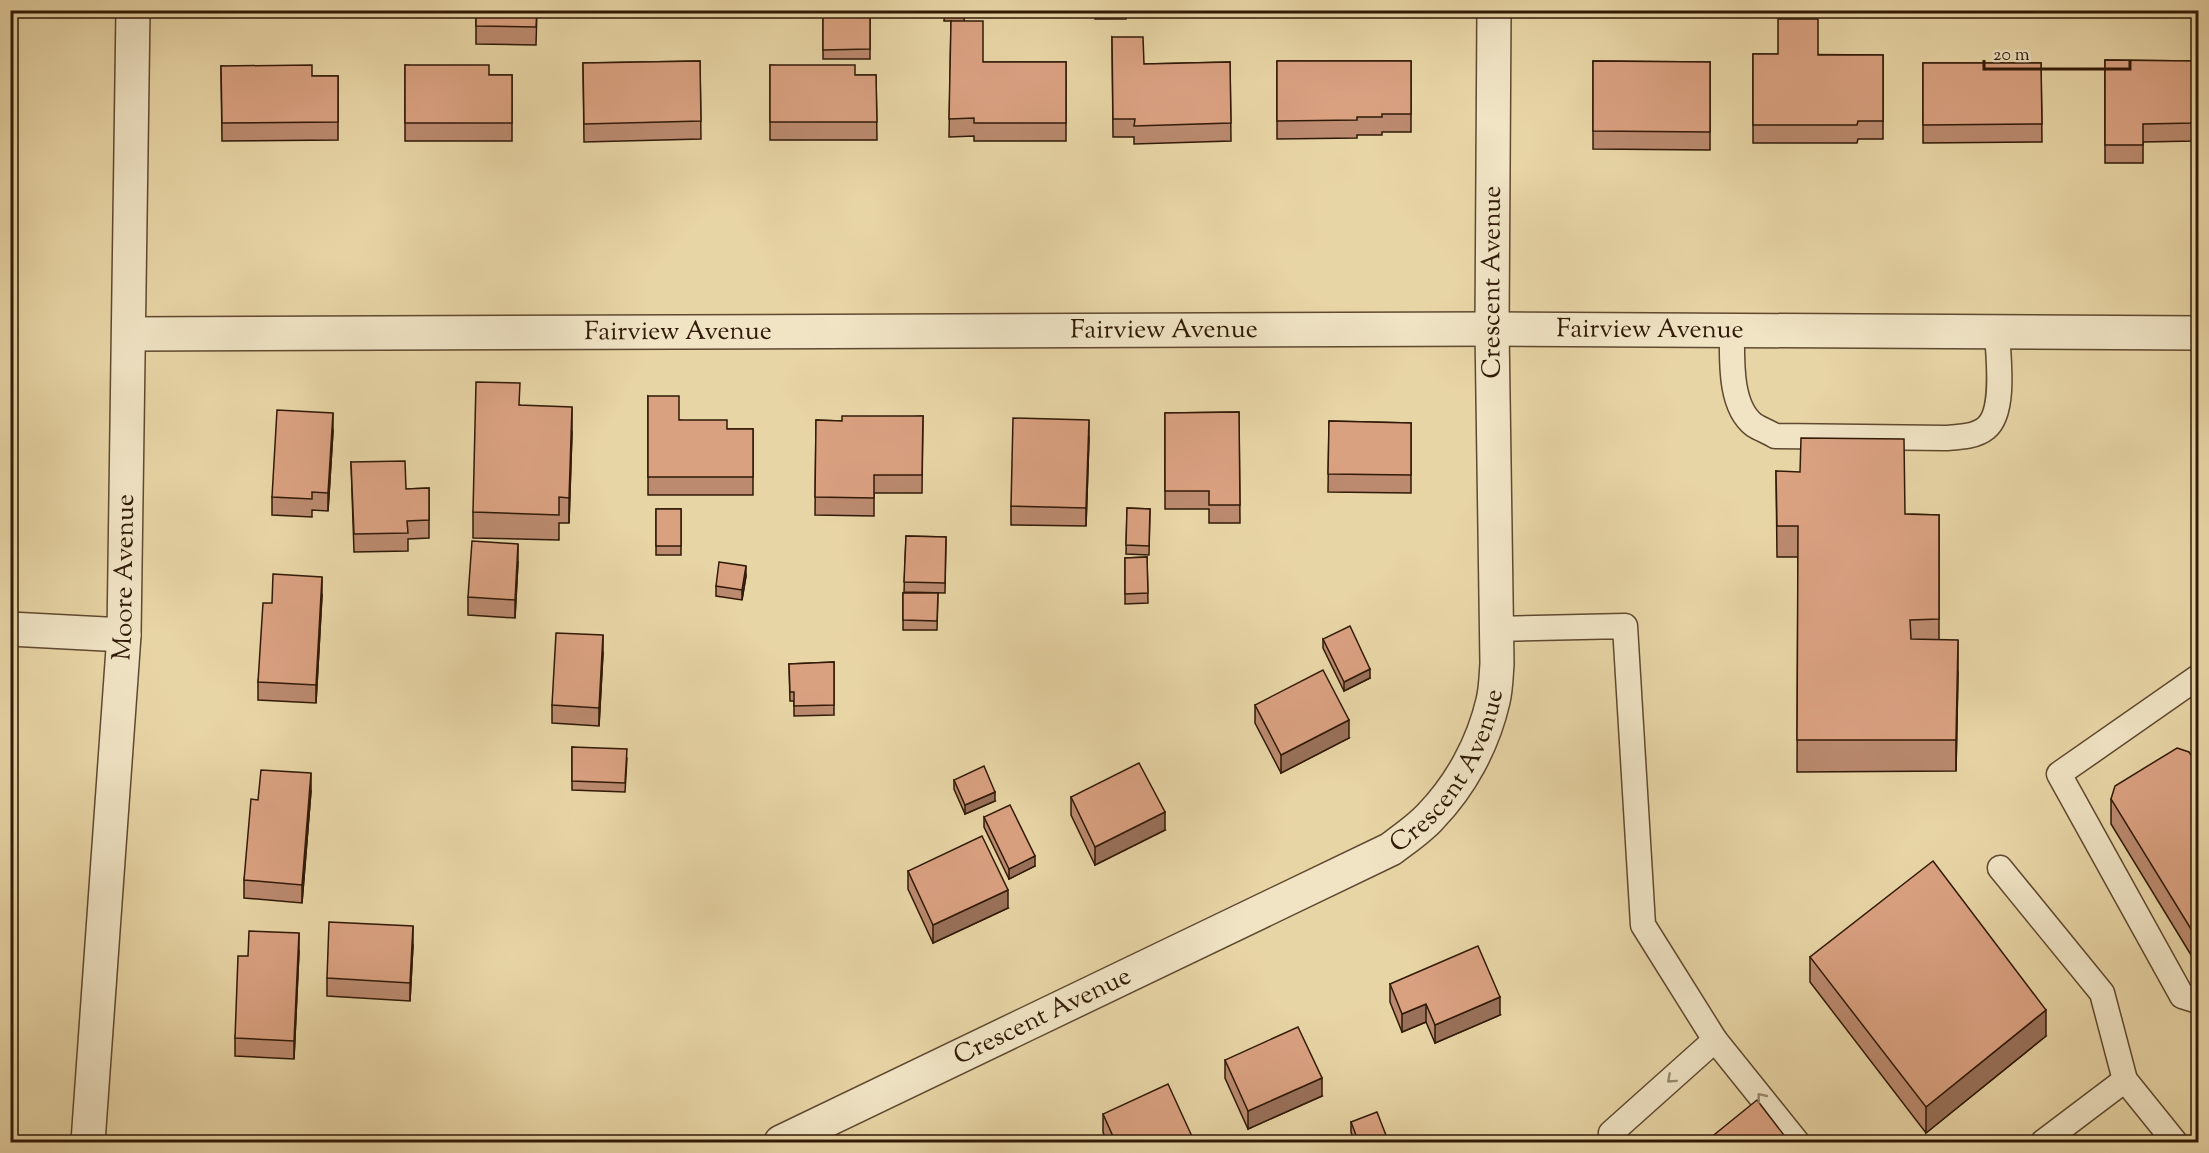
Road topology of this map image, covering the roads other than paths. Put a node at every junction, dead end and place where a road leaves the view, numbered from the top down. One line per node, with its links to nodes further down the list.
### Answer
1 (133, 10): 7 (street, Moore Avenue)
2 (1494, 10): 3 (street, Crescent Avenue)
3 (1492, 329): 4 (street, Fairview Avenue); 7 (street, Fairview Avenue); 9 (street, Crescent Avenue)
4 (1732, 330): 5 (street, Fairview Avenue); 5 (lane)
5 (1997, 332): 6 (street, Fairview Avenue)
6 (2199, 333)
7 (129, 334): 10 (street, Moore Avenue)
8 (10, 629): 10 (street)
9 (1497, 629): 14 (lane); 17 (street, Crescent Avenue)
10 (124, 635): 16 (street, Moore Avenue)
11 (2199, 677): 13 (lane)
12 (2000, 868): 15 (lane)
13 (2190, 998)
14 (1715, 1040): 18 (lane, one-way to 18); 19 (lane, one-way to 14)
15 (2125, 1080): 20 (lane); 21 (lane)
16 (88, 1143)
17 (780, 1143)
18 (1612, 1143)
19 (1797, 1143)
20 (2043, 1143)
21 (2175, 1143)

